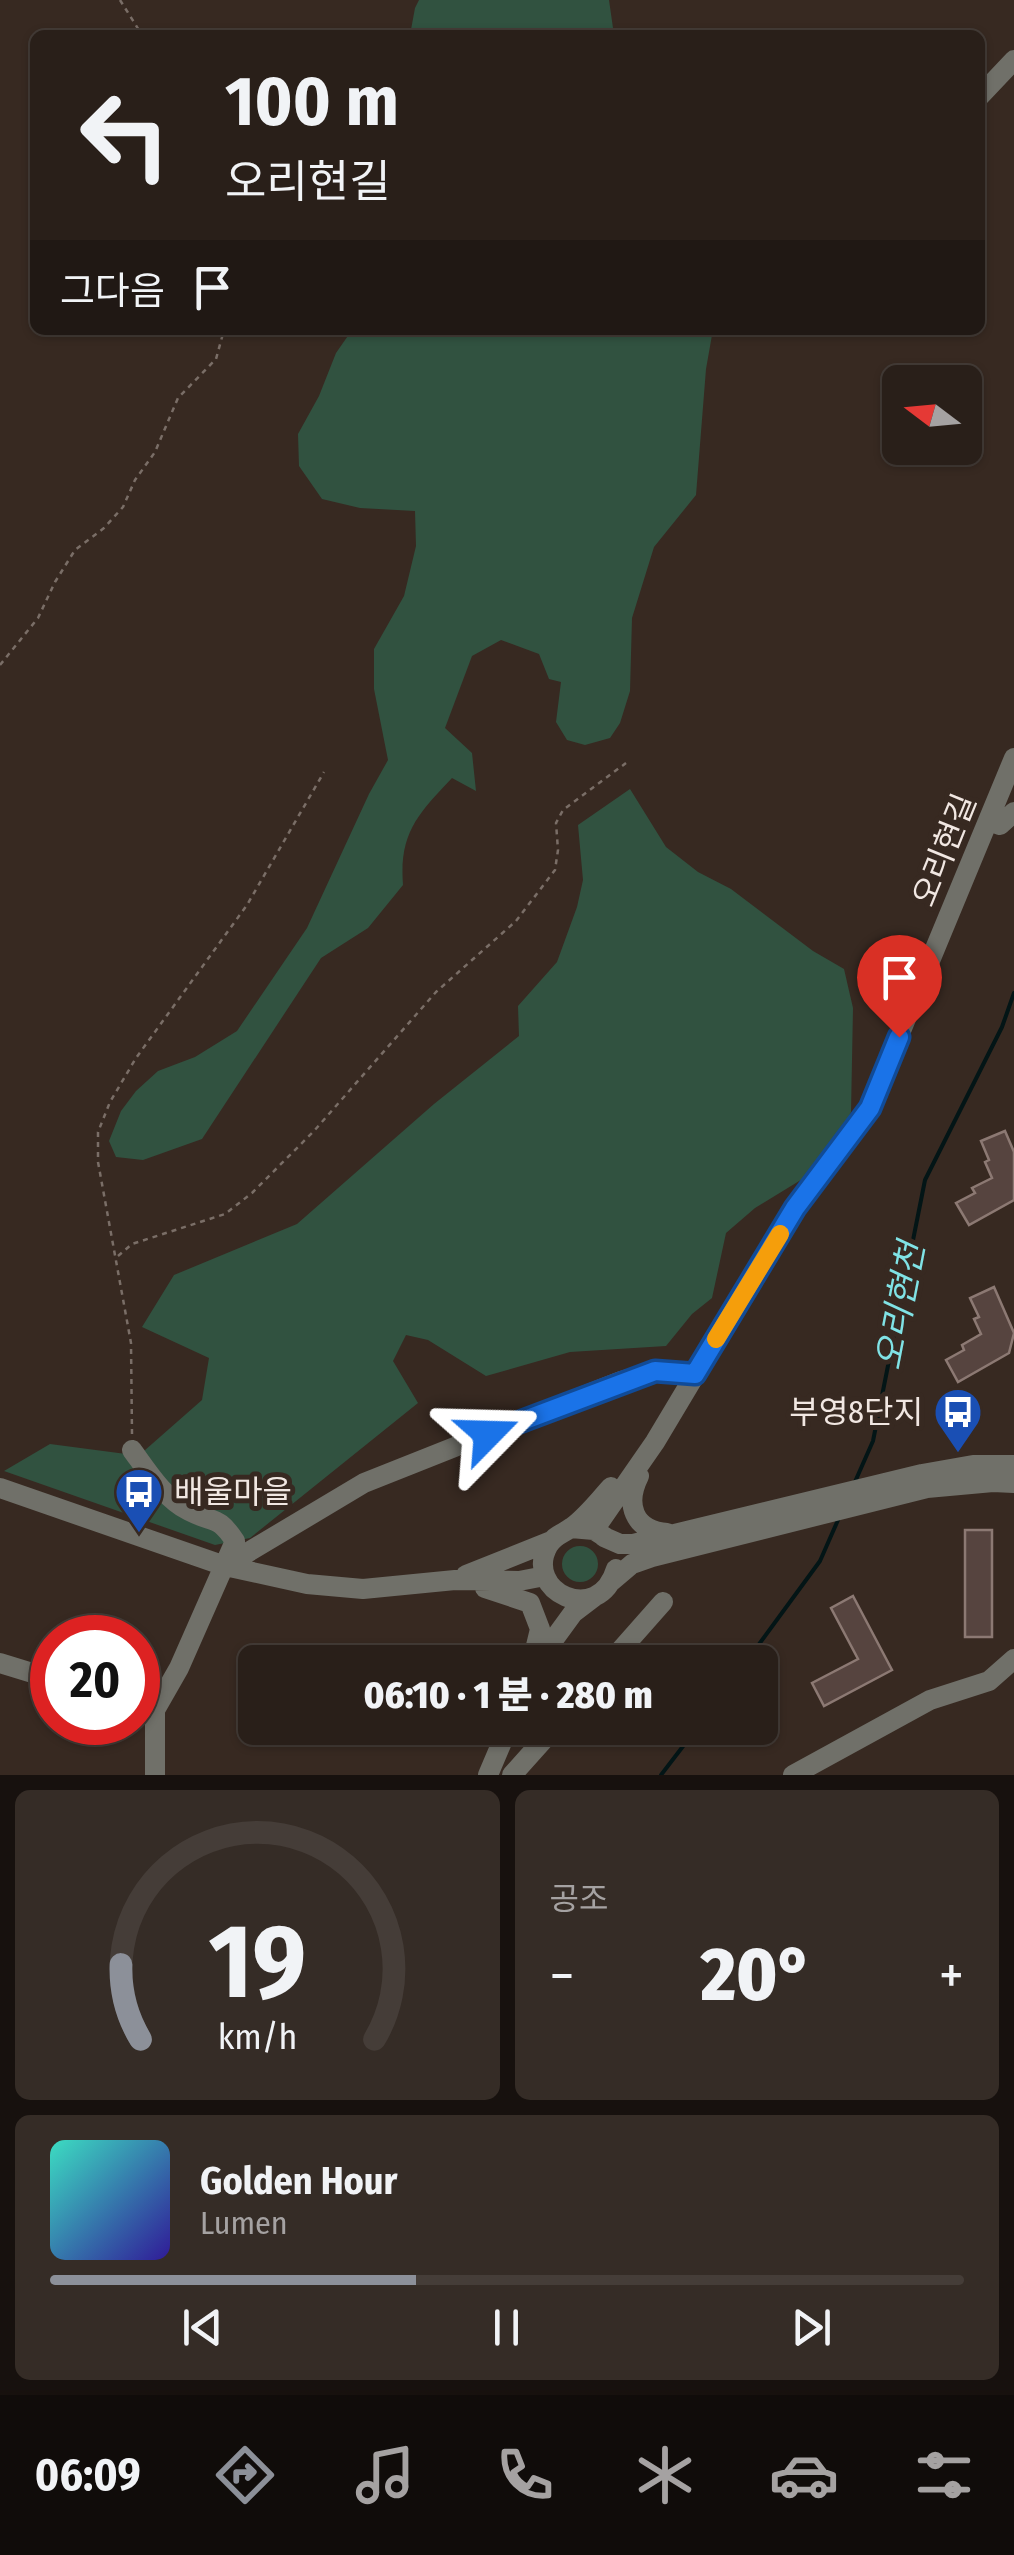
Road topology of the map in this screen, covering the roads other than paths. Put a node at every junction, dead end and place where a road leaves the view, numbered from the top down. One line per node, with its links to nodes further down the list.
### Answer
1 (1014, 60): 2 (street)
2 (985, 91)
3 (1014, 758): 5 (street, 오리현길)
4 (1014, 812): 5 (street)
5 (989, 822): 6 (street, 오리현길)
6 (695, 1374): 7 (street, 오리현길); 18 (street)
7 (655, 1442): 14 (street); 15 (street); 16 (street, 오리현길)
8 (132, 1450): 18 (street)
9 (1014, 1465): 10 (street)
10 (924, 1481): 11 (street); 13 (street)
11 (1014, 1483)
12 (0, 1488): 18 (street)
13 (741, 1527): 15 (street); 21 (street)
14 (571, 1528): 16 (street); 17 (street)
15 (678, 1533): 16 (street)
16 (600, 1534): 21 (street)
17 (551, 1541): 19 (street); 20 (street)
18 (226, 1566): 20 (street); 32 (street)
19 (545, 1576): 20 (street); 22 (street)
20 (454, 1580): 25 (street)
21 (612, 1581): 23 (street)
22 (560, 1594): 23 (street); 26 (street)
23 (594, 1597): 27 (street)
24 (663, 1602): 28 (street)
25 (537, 1645)
26 (540, 1645)
27 (547, 1645)
28 (625, 1645)
29 (1014, 1660): 39 (street)
30 (0, 1664): 31 (street)
31 (30, 1672)
32 (160, 1690)
33 (151, 1745): 36 (street)
34 (500, 1745): 37 (street)
35 (538, 1745): 38 (street)
36 (155, 1775)
37 (488, 1775)
38 (512, 1775)
39 (793, 1775)

